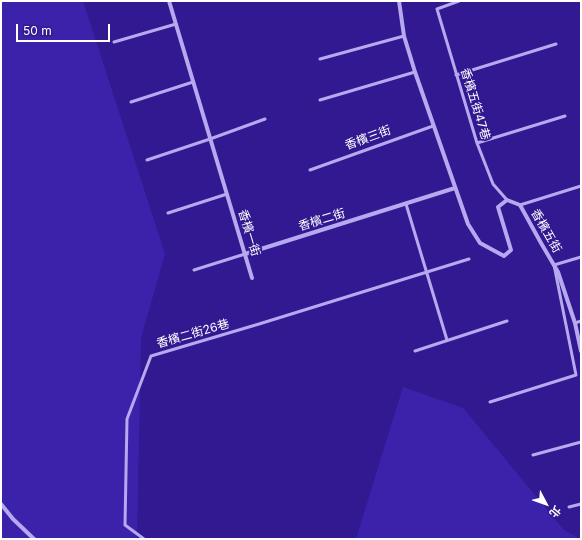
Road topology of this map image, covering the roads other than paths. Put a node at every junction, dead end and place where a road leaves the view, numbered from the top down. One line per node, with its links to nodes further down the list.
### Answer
1 (169, 1): 4 (street, 香檳一街)
2 (399, 1): 5 (street)
3 (459, 1): 10 (lane, 香檳五街47巷)
4 (176, 24): 6 (lane); 11 (street, 香檳一街)
5 (404, 36): 8 (lane); 9 (street)
6 (114, 42)
7 (556, 44): 10 (lane)
8 (320, 59)
9 (415, 72): 12 (lane); 16 (street)
10 (456, 75): 18 (lane, 香檳五街47巷)
11 (193, 82): 13 (lane); 17 (street, 香檳一街)
12 (320, 100)
13 (131, 102)
14 (565, 116): 18 (lane)
15 (265, 119): 17 (lane)
16 (433, 126): 20 (lane, 香檳三街); 22 (street)
17 (210, 139): 19 (lane); 23 (street, 香檳一街)
18 (477, 144): 24 (lane, 香檳五街47巷)
19 (147, 160)
20 (310, 170)
21 (581, 186): 26 (lane)
22 (456, 188): 24 (street); 25 (street, 香檳二街)
23 (226, 194): 27 (lane); 28 (street, 香檳一街)
24 (507, 200): 26 (street, 香檳五街)
25 (406, 204): 28 (street, 香檳二街); 33 (lane)
26 (520, 205): 31 (street, 香檳五街)
27 (168, 213)
28 (244, 254): 32 (lane, 香檳二街); 34 (street, 香檳一街)
29 (581, 257): 31 (lane, 香檳五街)
30 (469, 259): 33 (lane, 香檳二街26巷)
31 (554, 265): 37 (street, 香檳五街); 41 (lane, 香檳五街)
32 (194, 270)
33 (426, 272): 38 (lane); 48 (lane, 香檳二街26巷)
34 (252, 278)
35 (506, 321): 38 (lane)
36 (581, 321): 37 (lane)
37 (575, 323): 40 (street, 香檳五街)
38 (447, 340): 39 (lane)
39 (415, 351)
40 (581, 351)
41 (490, 402)
42 (581, 442): 43 (lane)
43 (533, 455)
44 (1, 504): 47 (street)
45 (581, 504): 46 (lane)
46 (569, 507)
47 (34, 539)
48 (144, 539)

